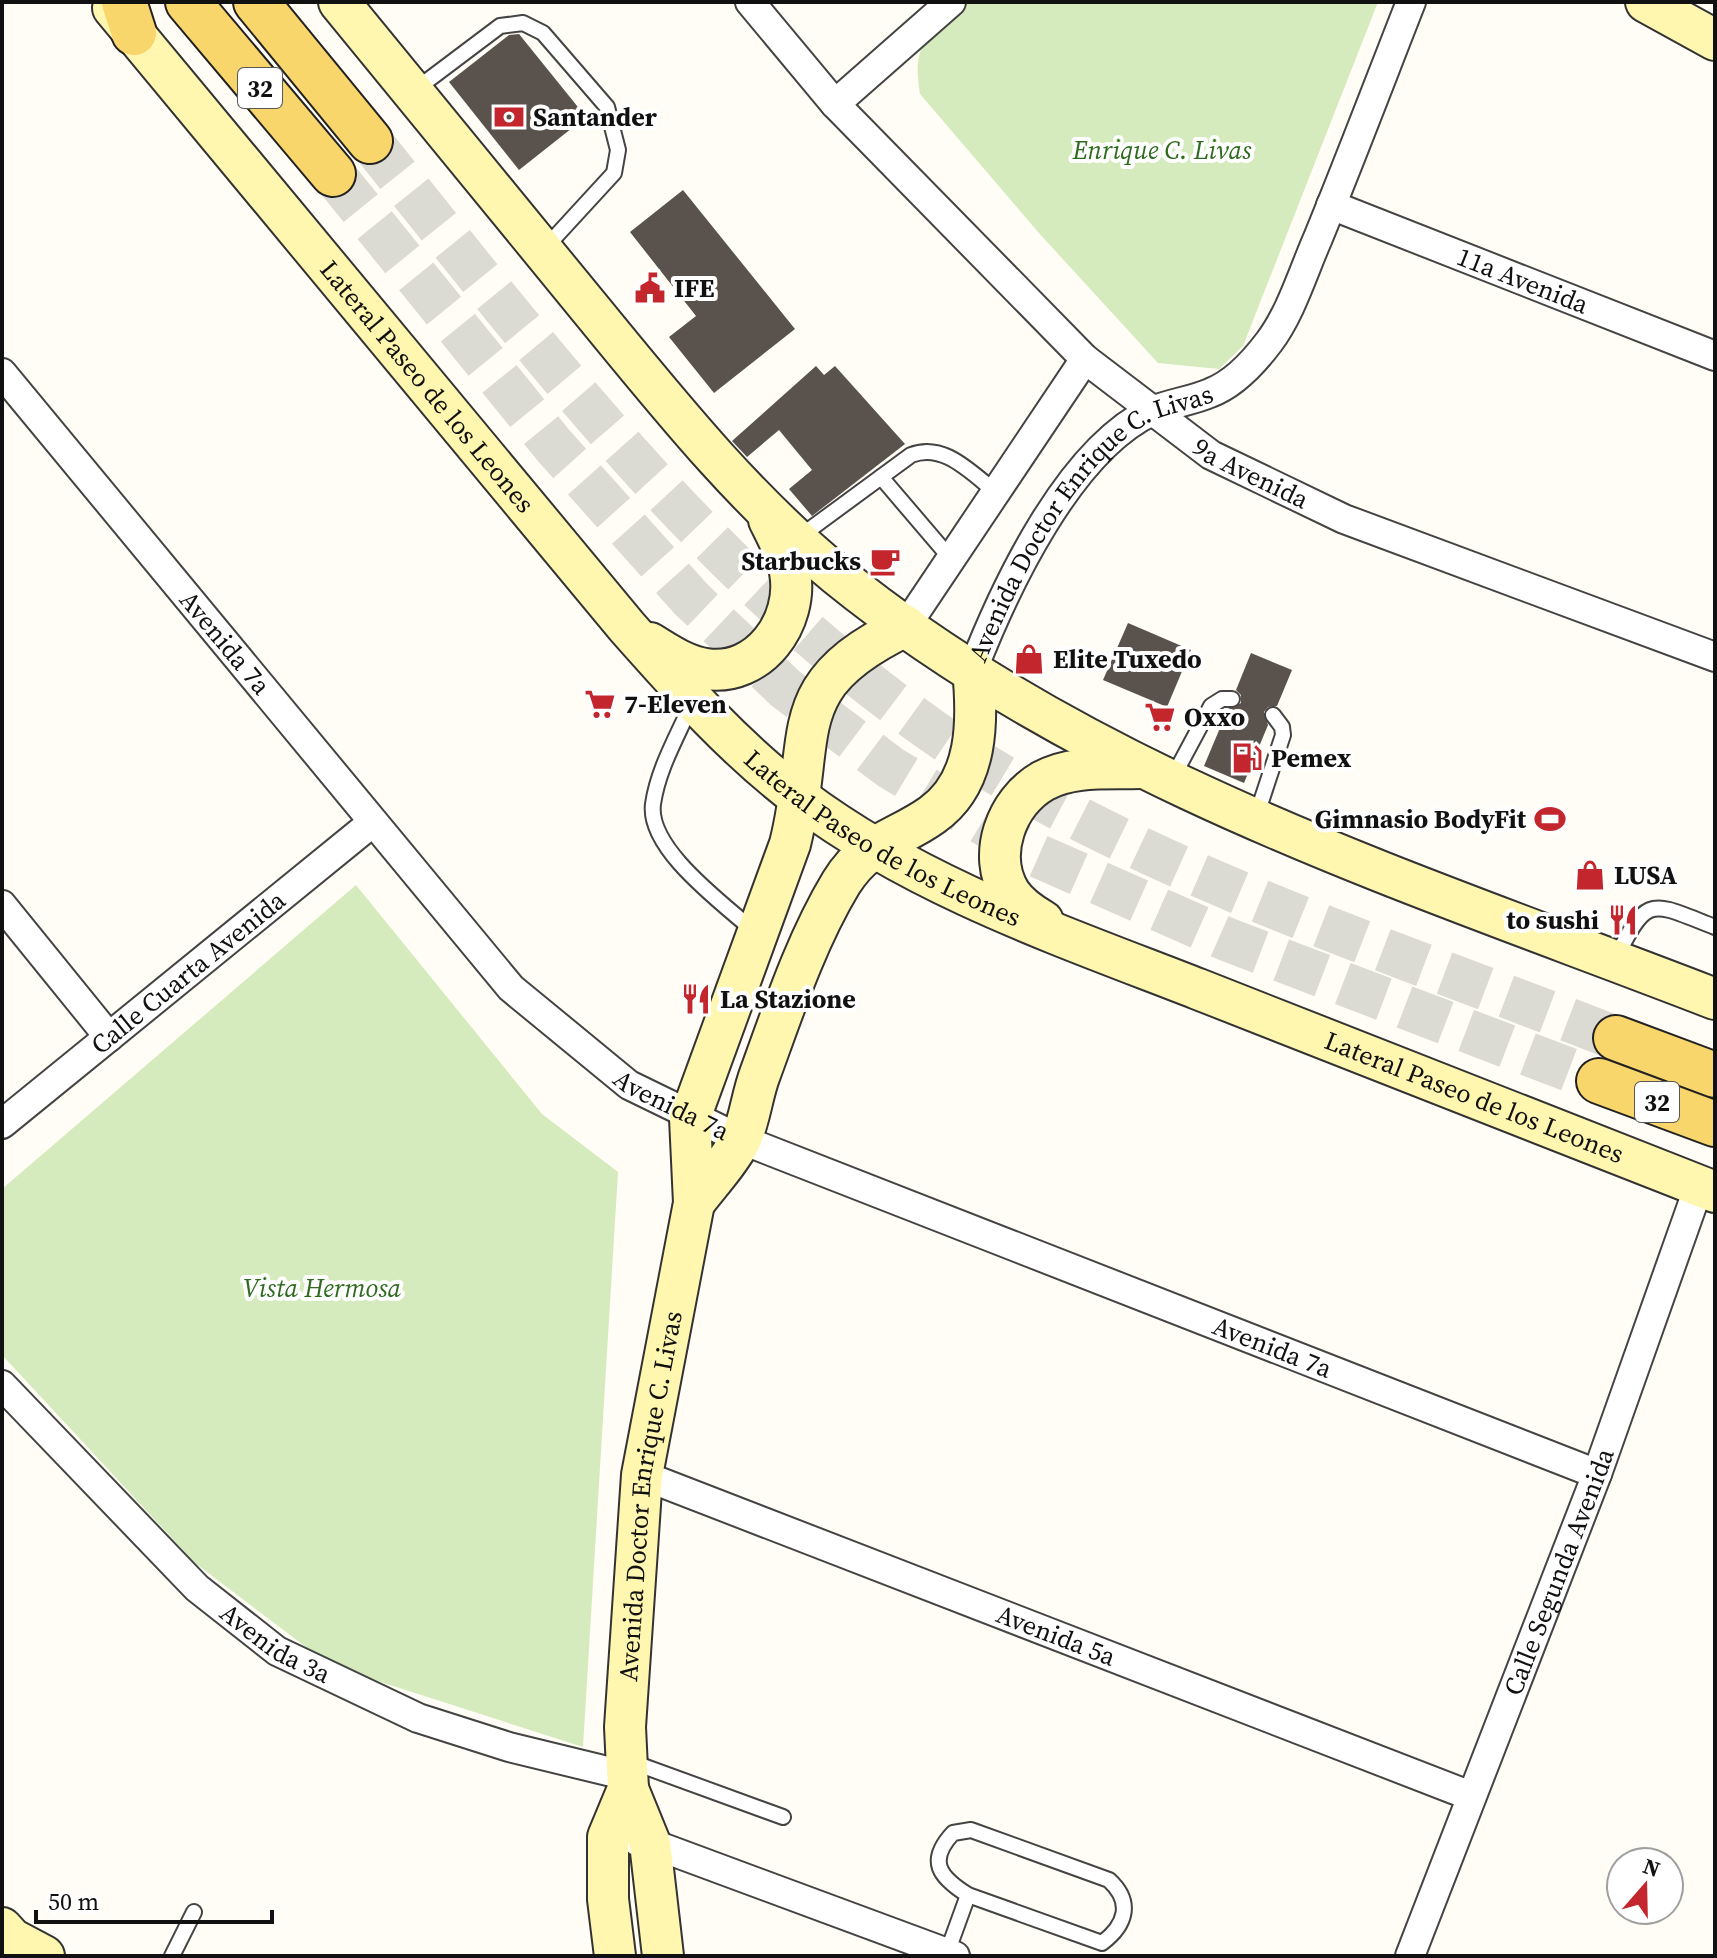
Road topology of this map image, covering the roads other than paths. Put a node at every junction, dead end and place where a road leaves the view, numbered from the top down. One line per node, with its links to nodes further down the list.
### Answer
1 (188, 2): 13 (main road, 32)
2 (256, 2): 12 (main road, 32)
3 (339, 2): 10 (street)
4 (750, 2): 11 (street, 9a Avenida)
5 (951, 2): 11 (street)
6 (1411, 2): 14 (street, Avenida Doctor Enrique C. Livas)
7 (1646, 2): 9 (street)
8 (122, 12): 26 (street, Lateral Paseo de los Leones)
9 (1715, 40)
10 (412, 92): 15 (street); 15 (lane)
11 (835, 104): 17 (street, 9a Avenida)
12 (370, 141)
13 (333, 174)
14 (1331, 205): 16 (street, 11a Avenida); 19 (street, Avenida Doctor Enrique C. Livas)
15 (543, 251): 22 (street)
16 (1715, 356)
17 (1085, 359): 19 (street, 9a Avenida); 21 (street, Avenida Doctor Enrique C. Livas)
18 (2, 373): 35 (street, Avenida 7a)
19 (1152, 411): 27 (street, 9a Avenida); 28 (street, Avenida Doctor Enrique C. Livas)
20 (881, 477): 21 (lane); 23 (lane); 24 (lane)
21 (996, 492): 24 (street, Avenida Doctor Enrique C. Livas)
22 (764, 508): 23 (street); 26 (street)
23 (797, 538): 25 (street)
24 (951, 559): 25 (street, Avenida Doctor Enrique C. Livas)
25 (906, 626): 28 (street); 33 (street, Avenida Doctor Enrique C. Livas)
26 (627, 627): 30 (street, Lateral Paseo de los Leones)
27 (1715, 657)
28 (973, 669): 32 (street); 36 (street, Avenida Doctor Enrique C. Livas)
29 (1232, 699): 32 (lane)
30 (693, 701): 33 (street, Lateral Paseo de los Leones); 39 (lane)
31 (1273, 715): 34 (lane)
32 (1155, 775): 34 (street); 40 (street)
33 (801, 799): 36 (street, Lateral Paseo de los Leones); 39 (street, Avenida Doctor Enrique C. Livas)
34 (1256, 817): 41 (street)
35 (373, 822): 43 (street, Calle Cuarta Avenida); 47 (street, Avenida 7a)
36 (872, 847): 40 (street, Lateral Paseo de los Leones); 50 (street, Avenida Doctor Enrique C. Livas)
37 (2, 905): 43 (street)
38 (1715, 927): 41 (lane)
39 (757, 934): 47 (street, Avenida Doctor Enrique C. Livas)
40 (1069, 939): 51 (street, Lateral Paseo de los Leones)
41 (1615, 960): 42 (street)
42 (1715, 999)
43 (109, 1037): 48 (street, Calle Cuarta Avenida)
44 (1616, 1038): 45 (main road, 32)
45 (1715, 1075)
46 (1599, 1081): 49 (main road, 32)
47 (690, 1118): 50 (street, Avenida 7a); 52 (street, Avenida Doctor Enrique C. Livas)
48 (2, 1124)
49 (1715, 1124)
50 (740, 1139): 52 (street, Avenida Doctor Enrique C. Livas); 54 (street, Avenida 7a)
51 (1707, 1189): 54 (street, Calle Segunda Avenida)
52 (694, 1203): 55 (street, Avenida Doctor Enrique C. Livas)
53 (2, 1385): 56 (street, Avenida 3a)
54 (1597, 1474): 57 (street, Calle Segunda Avenida)
55 (642, 1475): 56 (street, Avenida Doctor Enrique C. Livas); 57 (street, Avenida 5a)
56 (628, 1776): 58 (lane); 59 (street, Avenida Doctor Enrique C. Livas); 60 (street, Avenida Doctor Enrique C. Livas)
57 (1471, 1796): 67 (street, Calle Segunda Avenida)
58 (783, 1817)
59 (608, 1837): 60 (street); 65 (street, Avenida Doctor Enrique C. Livas)
60 (650, 1843): 63 (street); 66 (street, Avenida Doctor Enrique C. Livas)
61 (968, 1895): 61 (lane); 63 (lane)
62 (194, 1912): 64 (lane)
63 (951, 1954)
64 (172, 1956)
65 (615, 1956)
66 (663, 1956)
67 (1410, 1956)

